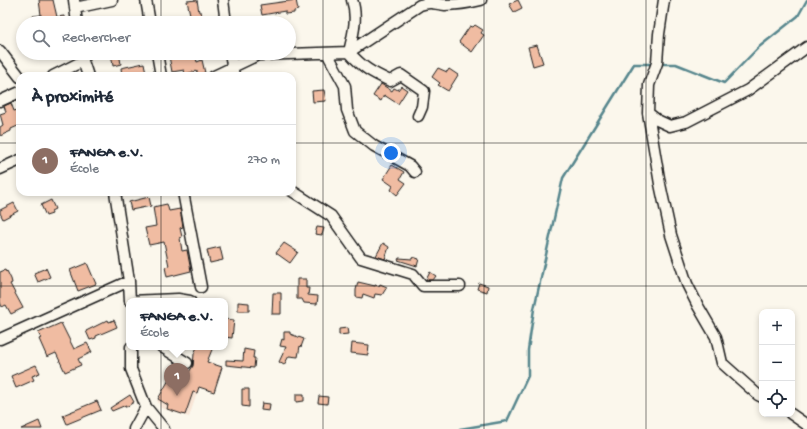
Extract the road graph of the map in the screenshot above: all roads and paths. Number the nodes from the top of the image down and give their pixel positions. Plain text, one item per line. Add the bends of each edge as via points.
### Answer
1 (112, 0) edge
2 (146, 0) edge
3 (223, 0) edge
4 (352, 0) edge
5 (481, 0) edge
6 (664, 0) edge
7 (74, 4) edge
8 (76, 16) edge
9 (149, 16) edge
10 (225, 16) edge
11 (807, 47) edge
12 (0, 51) edge
13 (349, 52) junction
14 (296, 53) edge
15 (327, 53) junction
16 (77, 60) edge
17 (83, 60) edge
18 (158, 60) edge
19 (231, 60) edge
20 (250, 60) edge
21 (16, 72) edge
22 (59, 72) edge
23 (87, 72) edge
24 (160, 72) edge
25 (233, 72) edge
26 (16, 94) edge
27 (0, 100) edge
28 (648, 113) junction
29 (418, 116) dead end
30 (16, 162) edge
31 (0, 169) edge
32 (415, 172) dead end
33 (296, 194) edge
34 (116, 196) edge
35 (184, 196) edge
36 (129, 281) junction
37 (201, 286) dead end
38 (460, 286) dead end
39 (130, 298) edge
40 (0, 339) edge
41 (131, 350) edge
42 (166, 350) edge
43 (186, 363) dead end
44 (759, 396) edge
45 (146, 407) junction
46 (795, 417) edge
47 (807, 425) edge
48 (134, 429) edge
49 (164, 429) edge

1 - 7 street
2 - 9 street
3 - 10 street
4 - 13 street via 355,24
5 - 13 street via 444,5 430,2 420,5
6 - 28 street via 657,63 649,84
7 - 8 street
11 - 28 street via 748,90 686,122 670,126
12 - 21 street
13 - 15 street
13 - 29 street via 362,66 378,75 390,81 401,75 424,91
14 - 15 street
15 - 32 street via 345,86 347,110 355,131 374,146 410,166
16 - 22 street
17 - 23 street
18 - 24 street
19 - 25 street
20 - 25 street
26 - 27 street
28 - 44 street via 669,228 687,284 716,337 722,363
30 - 31 street
33 - 38 street via 331,216 361,258 413,274 423,286
34 - 36 street
35 - 37 street
36 - 39 street
36 - 40 street
41 - 45 street via 131,369
42 - 43 street
45 - 48 street
45 - 49 street
46 - 47 street

